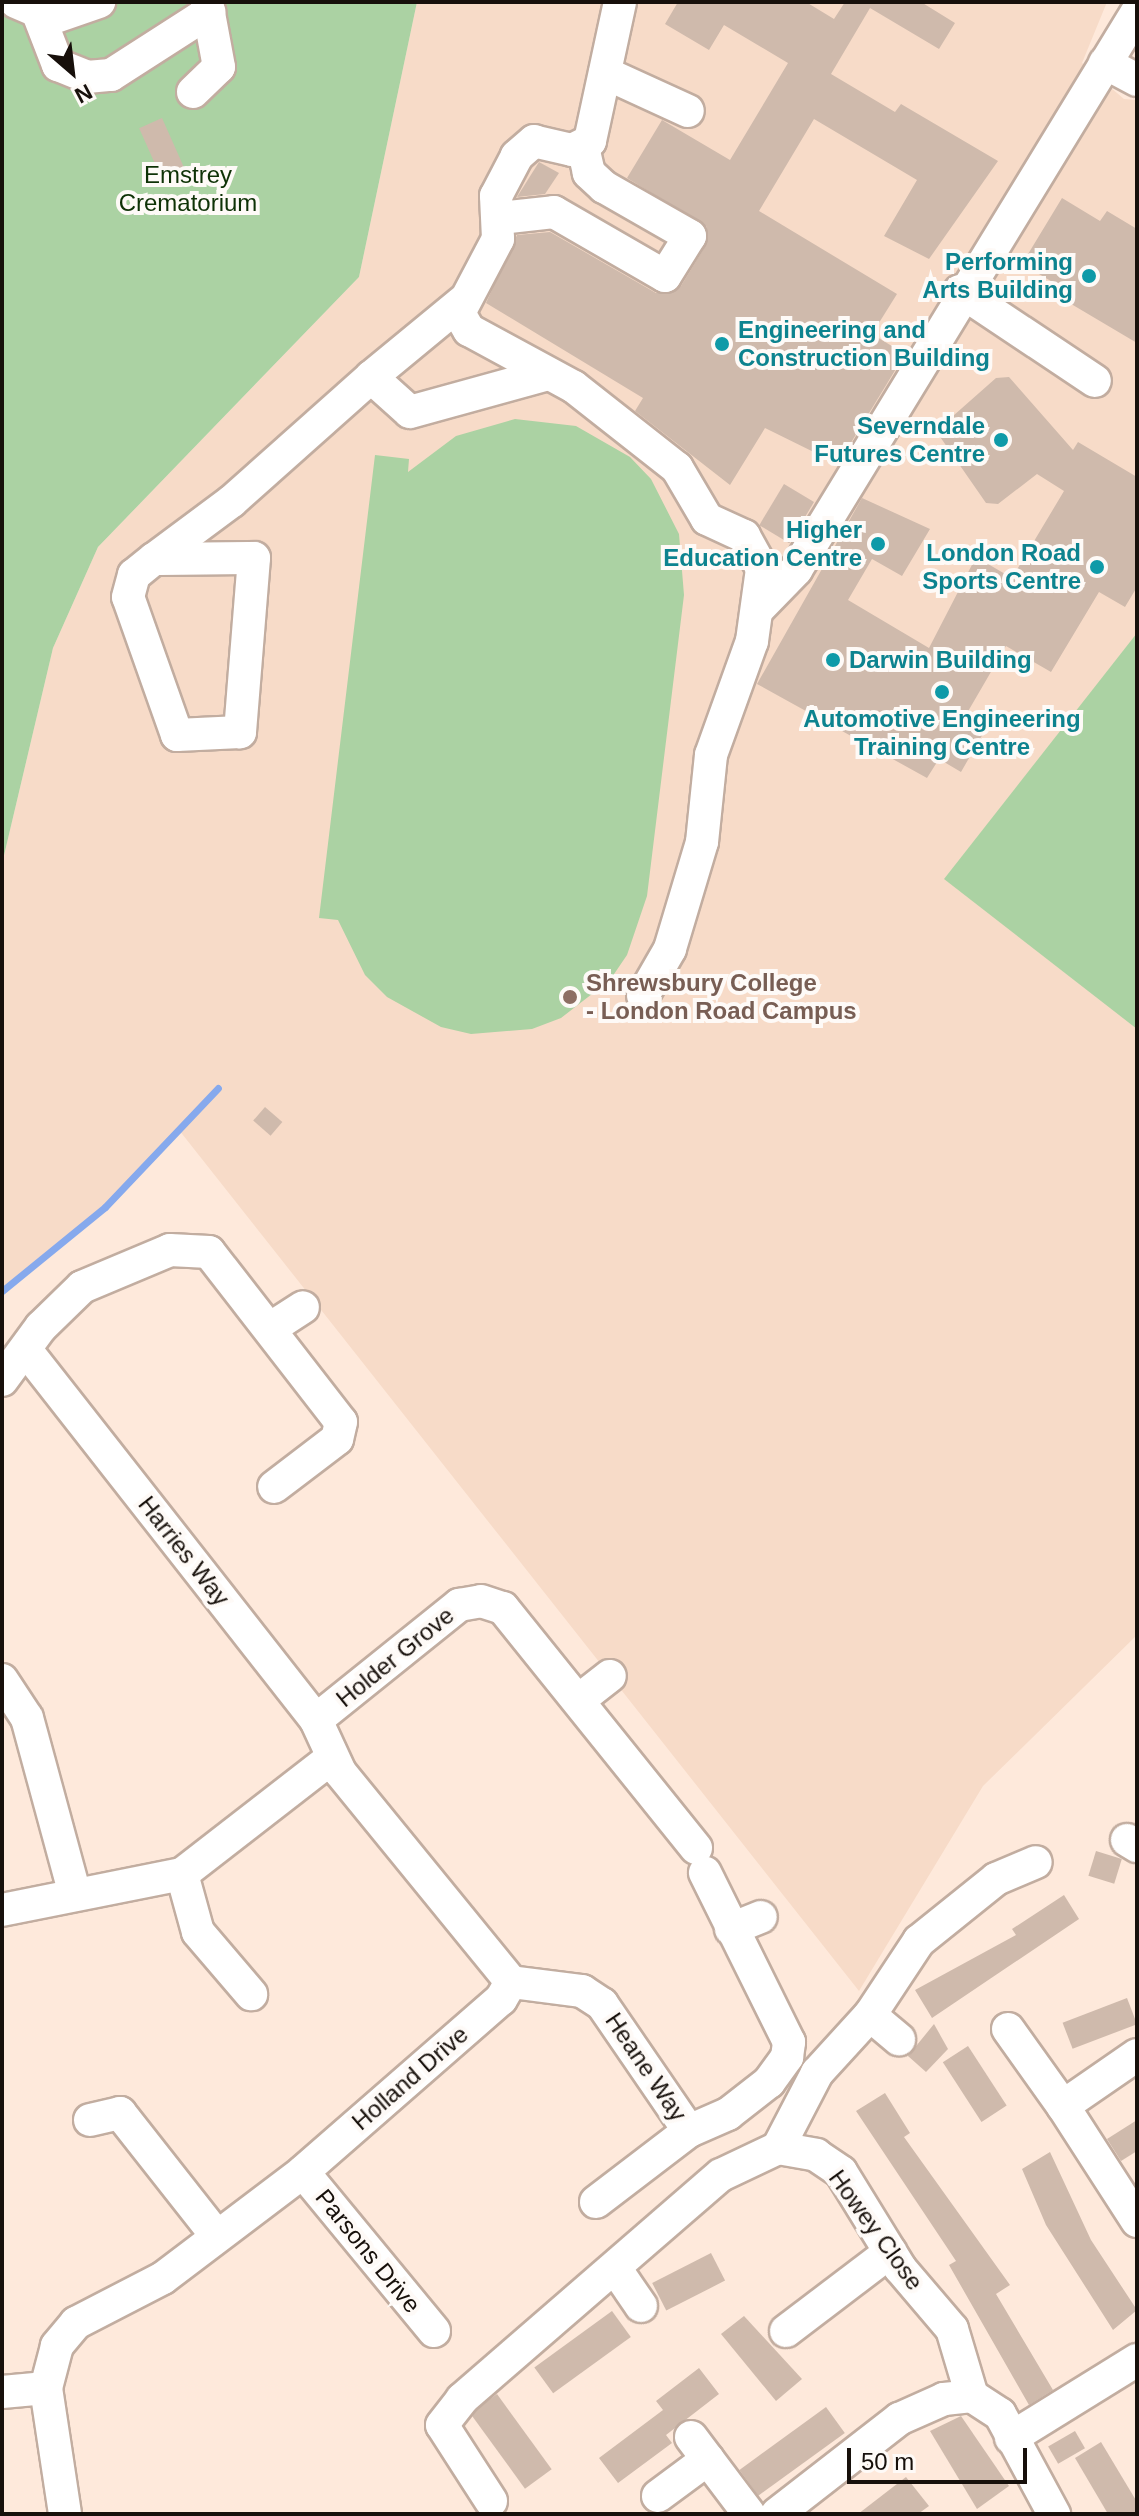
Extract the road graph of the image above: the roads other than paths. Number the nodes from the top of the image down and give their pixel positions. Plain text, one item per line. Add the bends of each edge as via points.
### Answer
1 (9, 2) edge
2 (99, 2) edge
3 (620, 2) edge
4 (208, 7) edge
5 (27, 9) edge
6 (1137, 12) edge
7 (2, 14) edge
8 (1105, 63) junction
9 (605, 73) junction
10 (1137, 80) edge
11 (193, 92) dead end
12 (688, 111) dead end
13 (583, 148) junction
14 (500, 218) junction
15 (960, 291) junction
16 (462, 302) junction
17 (548, 374) junction
18 (371, 377) junction
19 (1095, 381) dead end
20 (154, 559) junction
21 (760, 607) junction
22 (643, 996) dead end
23 (303, 1307) dead end
24 (271, 1328) junction
25 (26, 1350) junction
26 (2, 1380) edge
27 (274, 1487) dead end
28 (610, 1676) dead end
29 (2, 1680) edge
30 (579, 1700) junction
31 (316, 1720) junction
32 (330, 1759) junction
33 (1036, 1862) dead end
34 (182, 1874) junction
35 (75, 1895) junction
36 (2, 1910) edge
37 (761, 1917) dead end
38 (731, 1929) junction
39 (511, 1982) junction
40 (251, 1994) dead end
41 (870, 2015) junction
42 (1008, 2029) dead end
43 (899, 2039) dead end
44 (1137, 2055) edge
45 (1063, 2106) junction
46 (90, 2120) dead end
47 (699, 2126) junction
48 (778, 2148) junction
49 (303, 2172) junction
50 (596, 2202) dead end
51 (1137, 2221) edge
52 (216, 2235) junction
53 (890, 2252) junction
54 (615, 2268) junction
55 (641, 2306) dead end
56 (434, 2331) dead end
57 (786, 2331) dead end
58 (1137, 2360) edge
59 (46, 2388) junction
60 (2, 2392) edge
61 (972, 2396) junction
62 (1011, 2438) junction
63 (658, 2496) dead end
64 (491, 2501) dead end
65 (65, 2514) edge
66 (749, 2514) edge
67 (777, 2514) edge
68 (1054, 2514) edge

1 - 7 street
2 - 5 street
3 - 9 street
4 - 5 street via 111,75 87,77 58,65
4 - 11 street via 219,67
6 - 8 street
8 - 10 street
8 - 15 street
9 - 12 street
9 - 13 street
13 - 14 street via 540,141 525,146 498,186
13 - 14 street via 589,173 604,187 690,236 665,276 554,212
14 - 16 street via 498,239
15 - 19 street
15 - 21 street via 796,570
16 - 17 street via 460,322 469,330
16 - 18 street
17 - 18 street via 410,412
17 - 21 street via 677,468 707,519 744,536 762,569
18 - 20 street via 232,501
20 - 20 street via 134,575 128,597 177,735 240,732 254,558
21 - 22 street via 718,727 702,842 672,942
23 - 24 street
24 - 25 street via 209,1252 170,1250 82,1287
24 - 27 street via 341,1422 337,1439
25 - 26 street
25 - 31 street, Harries Way
28 - 30 street
29 - 35 street via 27,1718
30 - 31 street, Holder Grove via 503,1608 481,1601 459,1605
30 - 38 street, Holder Grove via 700,1860
31 - 32 street, Harries Way
32 - 34 street
32 - 39 street
33 - 41 street via 996,1879 919,1941
34 - 35 street
34 - 40 street via 198,1932
35 - 36 street
37 - 38 street
38 - 47 street, Holder Grove via 789,2042 787,2057 769,2082
39 - 47 street, Heane Way via 582,1991 602,2004
39 - 49 street, Holland Drive via 501,1999
41 - 43 street
41 - 48 street via 817,2073
42 - 45 street
44 - 45 street
45 - 51 street
46 - 52 street via 120,2113
47 - 50 street
48 - 53 street, Howey Close via 816,2155 841,2172
48 - 54 street via 721,2175
49 - 52 street, Holland Drive
49 - 56 street, Parsons Drive
52 - 59 street, Holland Drive via 163,2278 76,2323 57,2346
53 - 57 street
53 - 61 street, Howey Close via 952,2329
54 - 55 street
54 - 64 street via 462,2399 442,2425
58 - 62 street
59 - 60 street
59 - 65 street, Holland Drive
61 - 62 street via 1000,2414
61 - 67 street via 944,2399 899,2419
62 - 68 street
63 - 66 street via 700,2448

